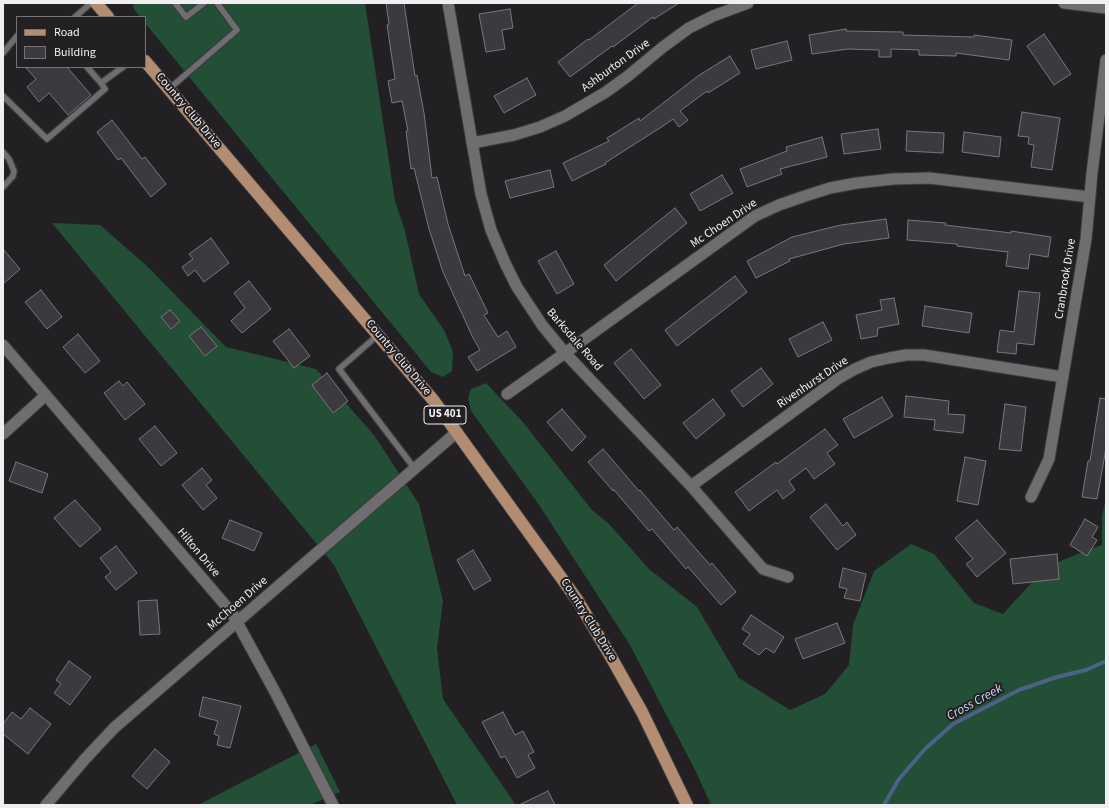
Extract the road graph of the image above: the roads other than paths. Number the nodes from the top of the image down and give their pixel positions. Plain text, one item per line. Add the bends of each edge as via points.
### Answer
1 (91, 3) edge
2 (96, 3) edge
3 (175, 3) edge
4 (204, 3) edge
5 (217, 3) edge
6 (448, 3) edge
7 (748, 3) edge
8 (1064, 3) edge
9 (1106, 8) edge
10 (76, 16) edge
11 (107, 16) edge
12 (16, 37) edge
13 (3, 53) edge
14 (1106, 60) edge
15 (146, 62) edge
16 (88, 68) edge
17 (122, 68) edge
18 (101, 84) junction
19 (169, 89) junction
20 (3, 96) edge
21 (472, 143) junction
22 (3, 152) edge
23 (3, 187) edge
24 (1090, 197) junction
25 (378, 335) junction
26 (3, 345) edge
27 (565, 353) junction
28 (1063, 377) junction
29 (507, 394) dead end
30 (46, 395) junction
31 (457, 432) junction
32 (3, 434) edge
33 (415, 469) junction
34 (691, 486) junction
35 (1031, 497) dead end
36 (788, 577) dead end
37 (237, 622) junction
38 (46, 805) edge
39 (333, 805) edge
40 (687, 805) edge

1 - 10 lane
2 - 11 main road
3 - 4 lane via 186,17
5 - 19 lane via 237,30
6 - 21 street, Barksdale Road
7 - 21 street, Ashburton Drive via 689,28 606,92 565,116 514,135
8 - 9 street
12 - 13 lane
14 - 24 street, Cranbrook Drive
15 - 19 main road, Country Club Drive / US 401
16 - 18 lane
17 - 18 lane
18 - 20 lane via 105,89 47,139
19 - 25 main road, Country Club Drive / US 401
21 - 27 street, Barksdale Road via 481,194 491,230 505,263 542,325
22 - 23 lane via 14,171 13,176
24 - 27 street, Mc Choen Drive via 929,178 893,179 830,188 754,216
24 - 28 street, Cranbrook Drive via 1086,239
25 - 31 main road, Country Club Drive / US 401 via 434,400
25 - 33 lane via 339,369
26 - 30 street, Hilton Drive
27 - 29 street, Mc Choen Drive
27 - 34 street, Barksdale Road
28 - 34 street, Rivenhurst Drive via 924,355 906,355 871,362 839,378
28 - 35 street, Cranbrook Drive via 1050,459
30 - 32 street
30 - 37 street, Hilton Drive
31 - 33 street, McChoen Drive
31 - 40 main road, Country Club Drive / US 401 via 578,601 642,712
33 - 37 street, McChoen Drive
34 - 36 street, Barksdale Road via 764,569
37 - 38 street, McChoen Drive via 114,728
37 - 39 street, Hilton Drive

